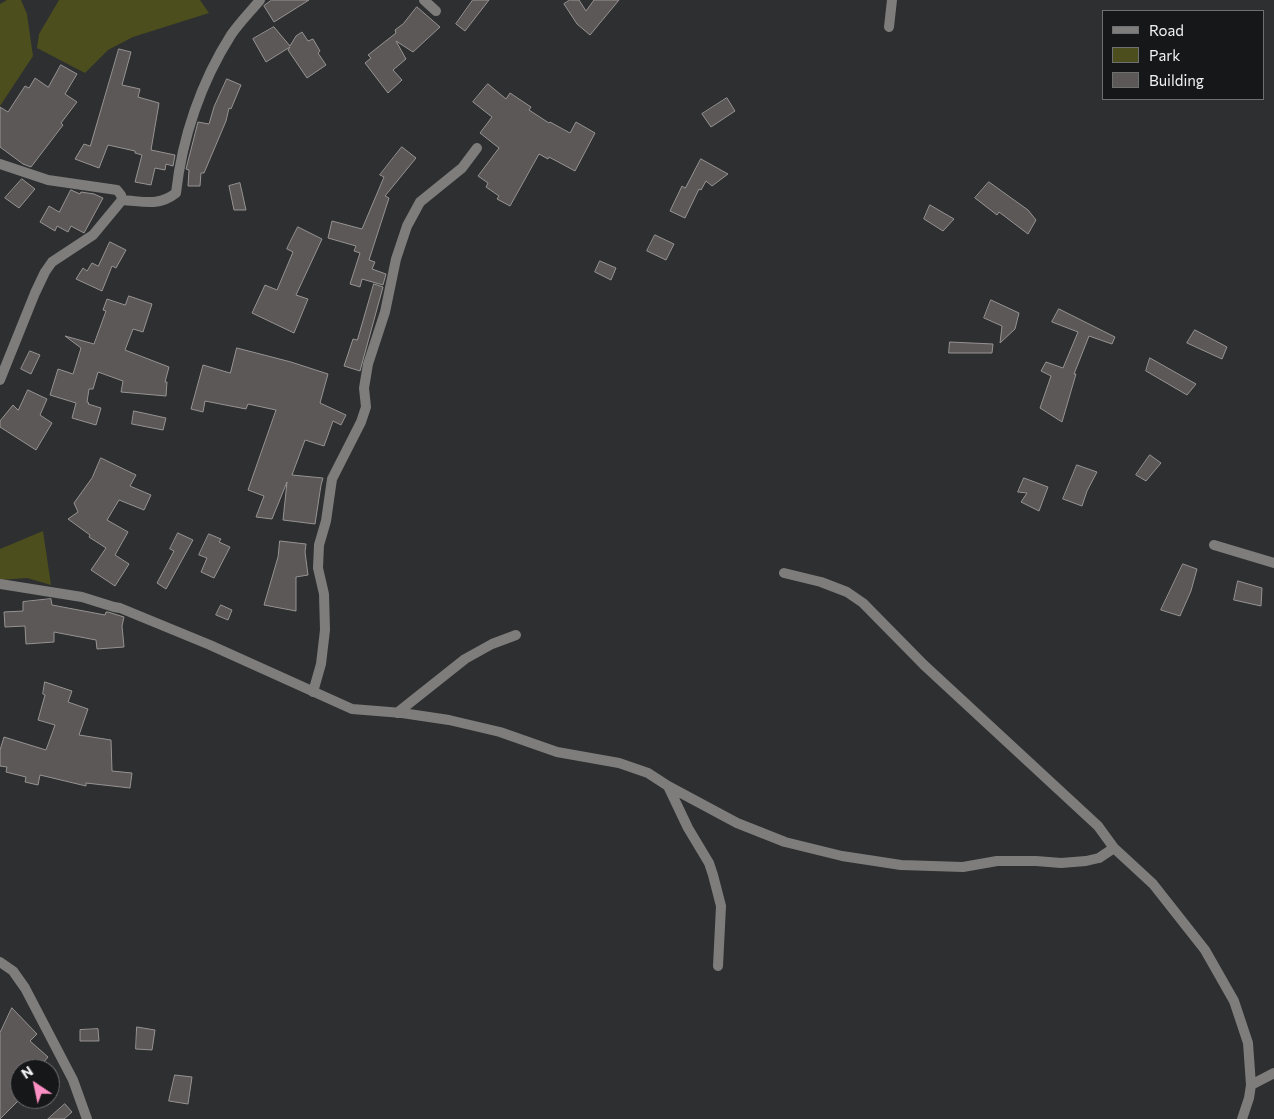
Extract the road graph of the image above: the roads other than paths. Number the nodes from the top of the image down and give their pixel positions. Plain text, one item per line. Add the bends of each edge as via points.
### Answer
1 (260, 0) edge
2 (424, 0) edge
3 (892, 0) edge
4 (436, 11) dead end
5 (889, 27) dead end
6 (477, 148) dead end
7 (0, 164) edge
8 (122, 200) junction
9 (0, 380) edge
10 (1214, 544) dead end
11 (1274, 563) edge
12 (784, 573) dead end
13 (0, 584) edge
14 (516, 635) dead end
15 (313, 692) junction
16 (396, 712) junction
17 (668, 786) junction
18 (1114, 848) junction
19 (0, 962) edge
20 (718, 966) dead end
21 (1274, 1072) edge
22 (1250, 1085) junction
23 (87, 1119) edge
24 (1242, 1119) edge

1 - 8 street via 231,35 208,78 192,116 176,193 158,203
2 - 4 street
3 - 5 street
6 - 15 street via 462,168 420,202 407,226 396,259 385,312 368,364 364,388 366,407 332,479 319,545 318,568 324,594 325,630 321,664
7 - 8 street via 48,180 117,190
8 - 9 street via 93,235 52,262 45,272
10 - 11 street
12 - 18 street via 821,582 847,592 863,603 924,665 1098,826
13 - 15 street via 82,597 120,608
14 - 16 street via 465,659
15 - 16 street via 352,709
16 - 17 street via 449,720 500,732 557,752 619,763 648,773
17 - 18 street via 737,823 786,842 842,856 901,865 963,867 997,861 1061,863 1099,858
17 - 20 street via 709,864 716,885 721,906
18 - 22 street via 1153,884 1210,958 1234,1001 1248,1043
19 - 23 street via 13,971 25,988 73,1080
21 - 22 street
22 - 24 street

